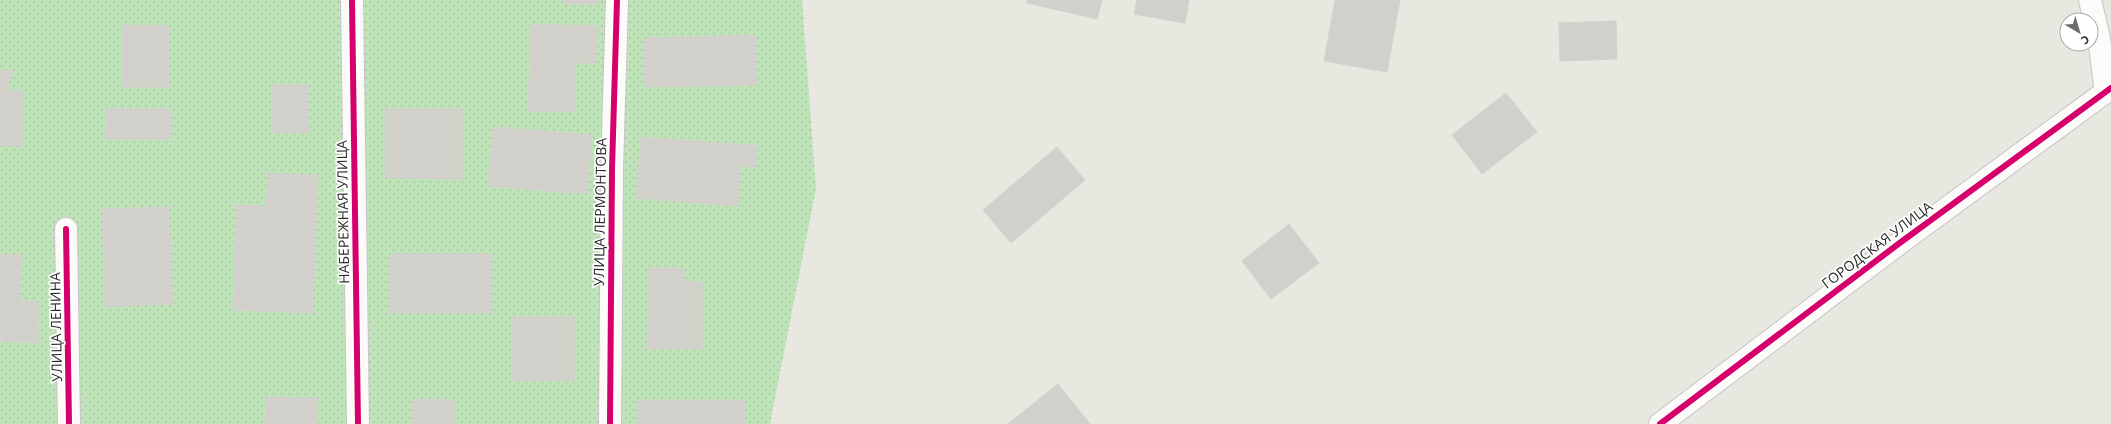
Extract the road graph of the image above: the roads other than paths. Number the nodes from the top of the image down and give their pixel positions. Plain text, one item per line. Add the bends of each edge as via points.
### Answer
1 (352, 0) edge
2 (617, 0) edge
3 (2090, 0) edge
4 (2109, 90) edge
5 (66, 229) dead end
6 (69, 424) edge
7 (358, 424) edge
8 (610, 424) edge
9 (1660, 424) edge

1 - 7 street, НАБЕРЕЖНАЯ УЛИЦА
2 - 8 street, УЛИЦА ЛЕРМОНТОВА via 612,168
3 - 4 street
4 - 9 street, ГОРОДСКАЯ УЛИЦА via 1901,242
5 - 6 street, УЛИЦА ЛЕНИНА

